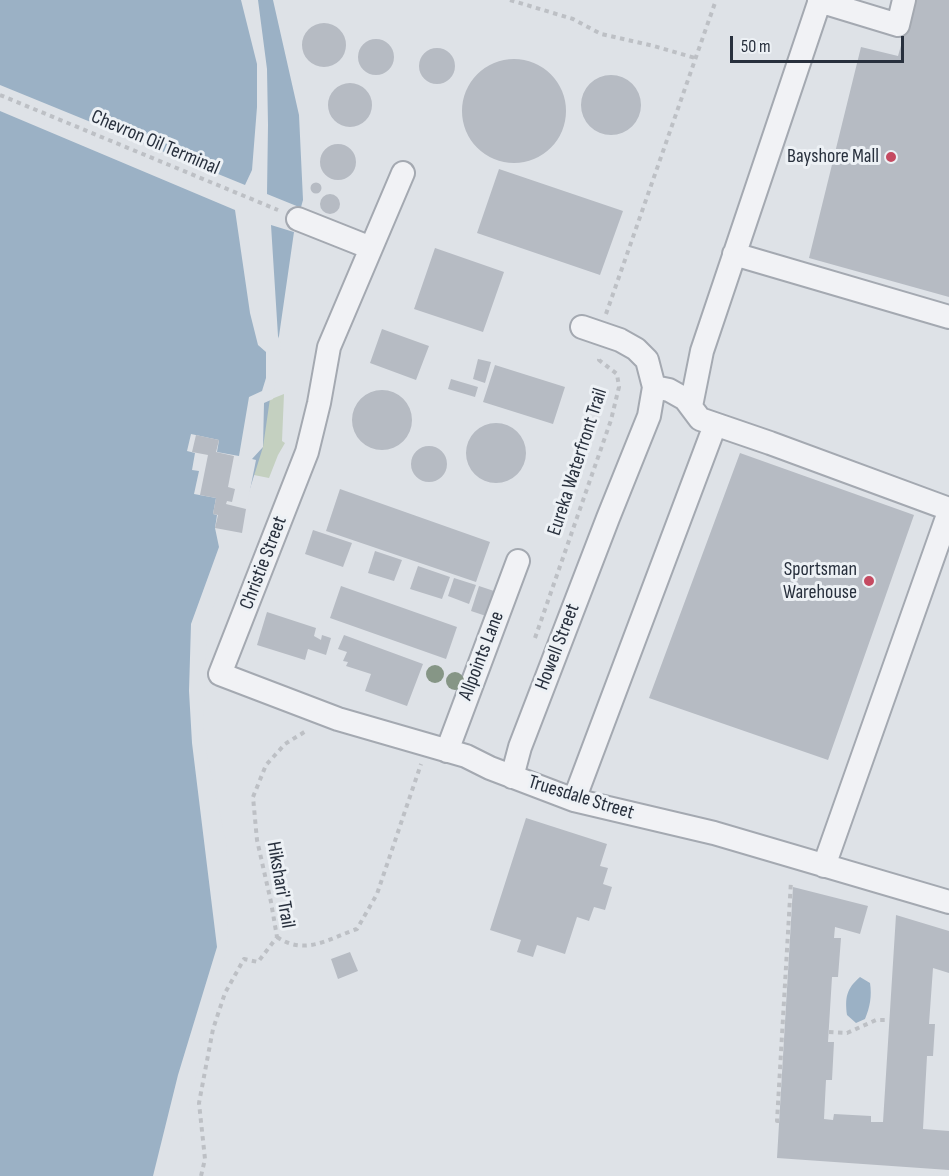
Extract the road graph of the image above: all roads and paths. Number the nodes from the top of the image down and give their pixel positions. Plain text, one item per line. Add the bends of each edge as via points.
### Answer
1 (510, 0) edge
2 (716, 0) edge
3 (904, 0) edge
4 (820, 1) edge
5 (696, 58) junction
6 (0, 95) edge
7 (403, 173) dead end
8 (298, 219) joint
9 (371, 248) junction
10 (734, 254) junction
11 (949, 317) edge
12 (591, 330) junction
13 (654, 387) junction
14 (691, 406) junction
15 (715, 424) junction
16 (949, 510) edge
17 (518, 561) dead end
18 (533, 644) dead end
19 (220, 674) joint
20 (338, 719) junction
21 (437, 748) junction
22 (512, 777) junction
23 (574, 800) junction
24 (824, 866) junction
25 (791, 881) dead end
26 (949, 902) edge
27 (276, 937) junction
28 (890, 1020) dead end
29 (829, 1032) dead end
30 (779, 1121) dead end
31 (201, 1176) edge

1 - 5 path via 573,19 601,34
2 - 5 path, Eureka Waterfront Trail
3 - 4 street via 898,25
4 - 10 street
5 - 12 path, Eureka Waterfront Trail
6 - 8 path, Chevron Oil Terminal
7 - 9 street, Christie Street
8 - 9 street
9 - 19 street, Christie Street via 329,346 307,452
10 - 11 street
10 - 14 street via 702,351
12 - 13 street via 636,349 647,360
12 - 18 path, Eureka Waterfront Trail via 599,360 617,374 619,387
13 - 14 street via 669,390
13 - 22 street, Howell Street via 649,416 520,747
14 - 15 street via 700,420
15 - 16 street
15 - 23 street
16 - 24 street
17 - 21 street, Allpoints Lane
19 - 20 street, Truesdale Street
20 - 21 street, Truesdale Street
20 - 27 path, Hikshari' Trail via 285,744 266,765 254,797 256,840
21 - 22 street, Truesdale Street
21 - 27 path via 377,894 357,929 307,947 287,944
22 - 23 street, Truesdale Street
23 - 24 street, Truesdale Street via 714,833
24 - 26 street, Truesdale Street
25 - 30 path
27 - 31 path, Hikshari' Trail via 258,962 244,959 225,993 213,1029 199,1102 205,1159
28 - 29 path via 876,1020 847,1033

